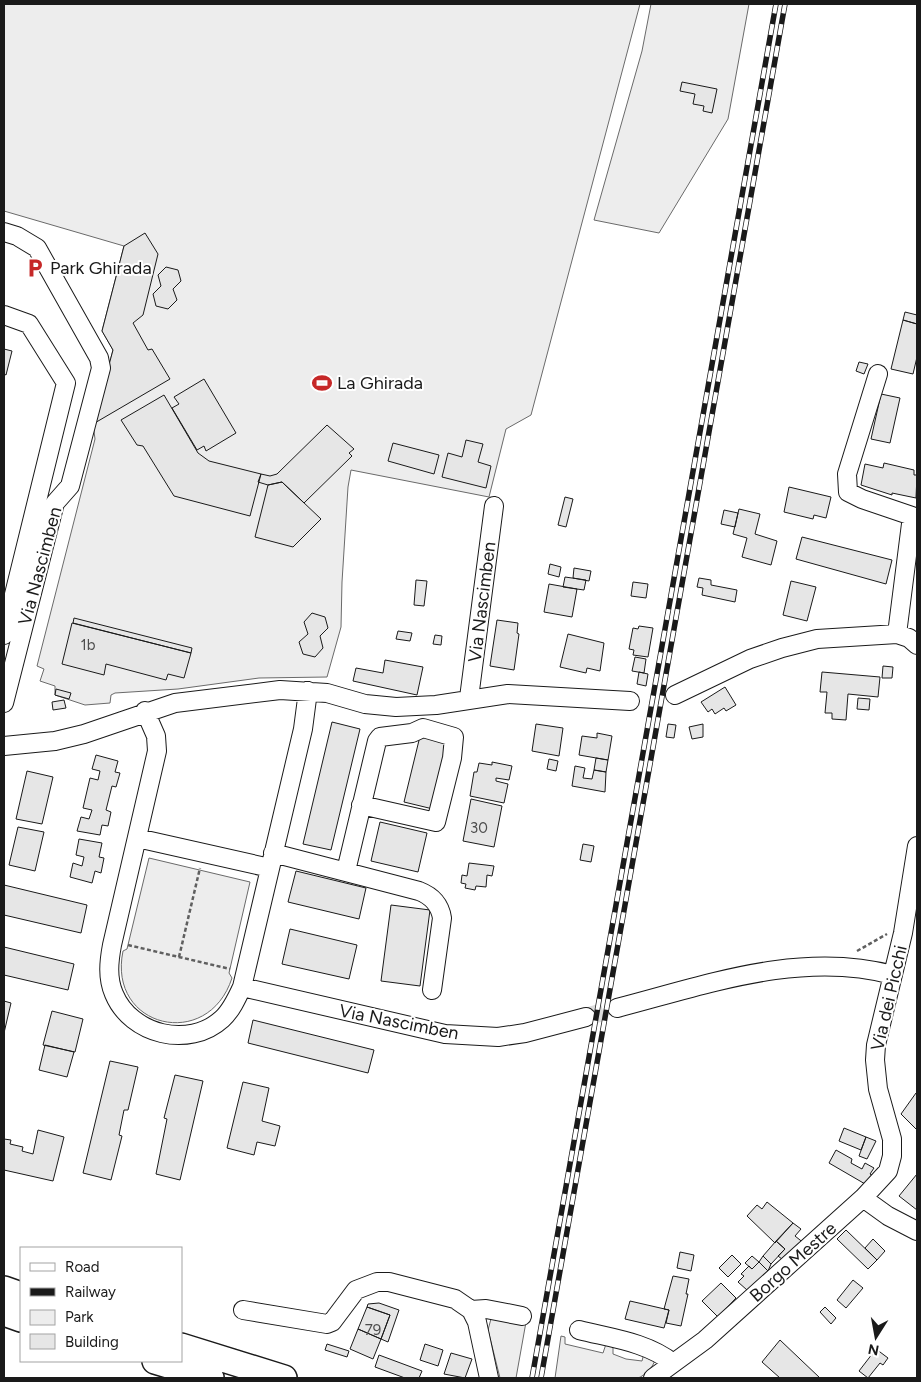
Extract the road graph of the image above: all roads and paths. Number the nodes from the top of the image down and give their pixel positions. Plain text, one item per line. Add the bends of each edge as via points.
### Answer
1 (4, 232) edge
2 (4, 315) edge
3 (878, 374) dead end
4 (494, 506) dead end
5 (897, 634) junction
6 (4, 635) edge
7 (917, 646) edge
8 (308, 691) junction
9 (676, 695) dead end
10 (469, 698) junction
11 (630, 701) dead end
12 (4, 702) edge
13 (145, 711) junction
14 (4, 746) edge
15 (361, 804) junction
16 (137, 838) junction
17 (917, 846) edge
18 (272, 861) junction
19 (200, 866) dead end
20 (346, 871) junction
21 (127, 945) dead end
22 (179, 957) junction
23 (232, 969) dead end
24 (893, 975) junction
25 (242, 987) junction
26 (432, 990) dead end
27 (617, 1008) tunnel mouth
28 (586, 1017) tunnel mouth
29 (863, 1198) junction
30 (917, 1231) edge
31 (4, 1290) edge
32 (20, 1295) edge
33 (243, 1310) dead end
34 (471, 1310) junction
35 (4, 1314) edge
36 (522, 1316) dead end
37 (20, 1319) edge
38 (579, 1330) dead end
39 (182, 1346) edge
40 (158, 1362) edge
41 (673, 1363) junction
42 (212, 1378) edge
43 (284, 1378) edge
44 (489, 1378) edge
45 (653, 1378) edge

1 - 12 street, Via Nascimben via 37,248 99,358 101,368 70,486 55,503
2 - 6 street, Via Nascimben via 28,324 66,383
3 - 5 street via 847,474 848,492 912,516
4 - 10 street, Via Nascimben
5 - 7 street via 909,638
5 - 9 street via 817,639 782,648 750,659
8 - 10 street via 396,708
8 - 13 street via 244,692
8 - 18 street via 305,721
10 - 11 street via 529,694
13 - 14 street via 56,741
13 - 16 street via 156,736 157,751
15 - 15 street via 436,822 454,737 423,728 412,733 380,737
15 - 20 street
16 - 18 street
16 - 25 street via 109,961 110,980 122,1009 147,1029 173,1035 199,1032 222,1019
17 - 24 street, Via dei Picchi
18 - 20 street
18 - 25 street
19 - 22 path
20 - 26 street via 419,891 437,903 441,909 442,927
21 - 22 path
22 - 23 path
24 - 27 street via 843,966 779,970 703,985
24 - 29 street, Via dei Picchi via 878,1031 875,1060 878,1089 892,1139 892,1156 888,1171
25 - 28 street, Via Nascimben via 445,1034 490,1037 525,1033
29 - 30 street
29 - 41 street, Borgo Mestre via 705,1340
31 - 32 highway
33 - 34 street via 328,1324 356,1290 377,1282 389,1282 455,1299
34 - 36 street via 486,1309
34 - 44 street via 477,1322
35 - 37 highway
38 - 41 street via 649,1348
39 - 43 highway
40 - 42 highway
41 - 45 street, Borgo Mestre

